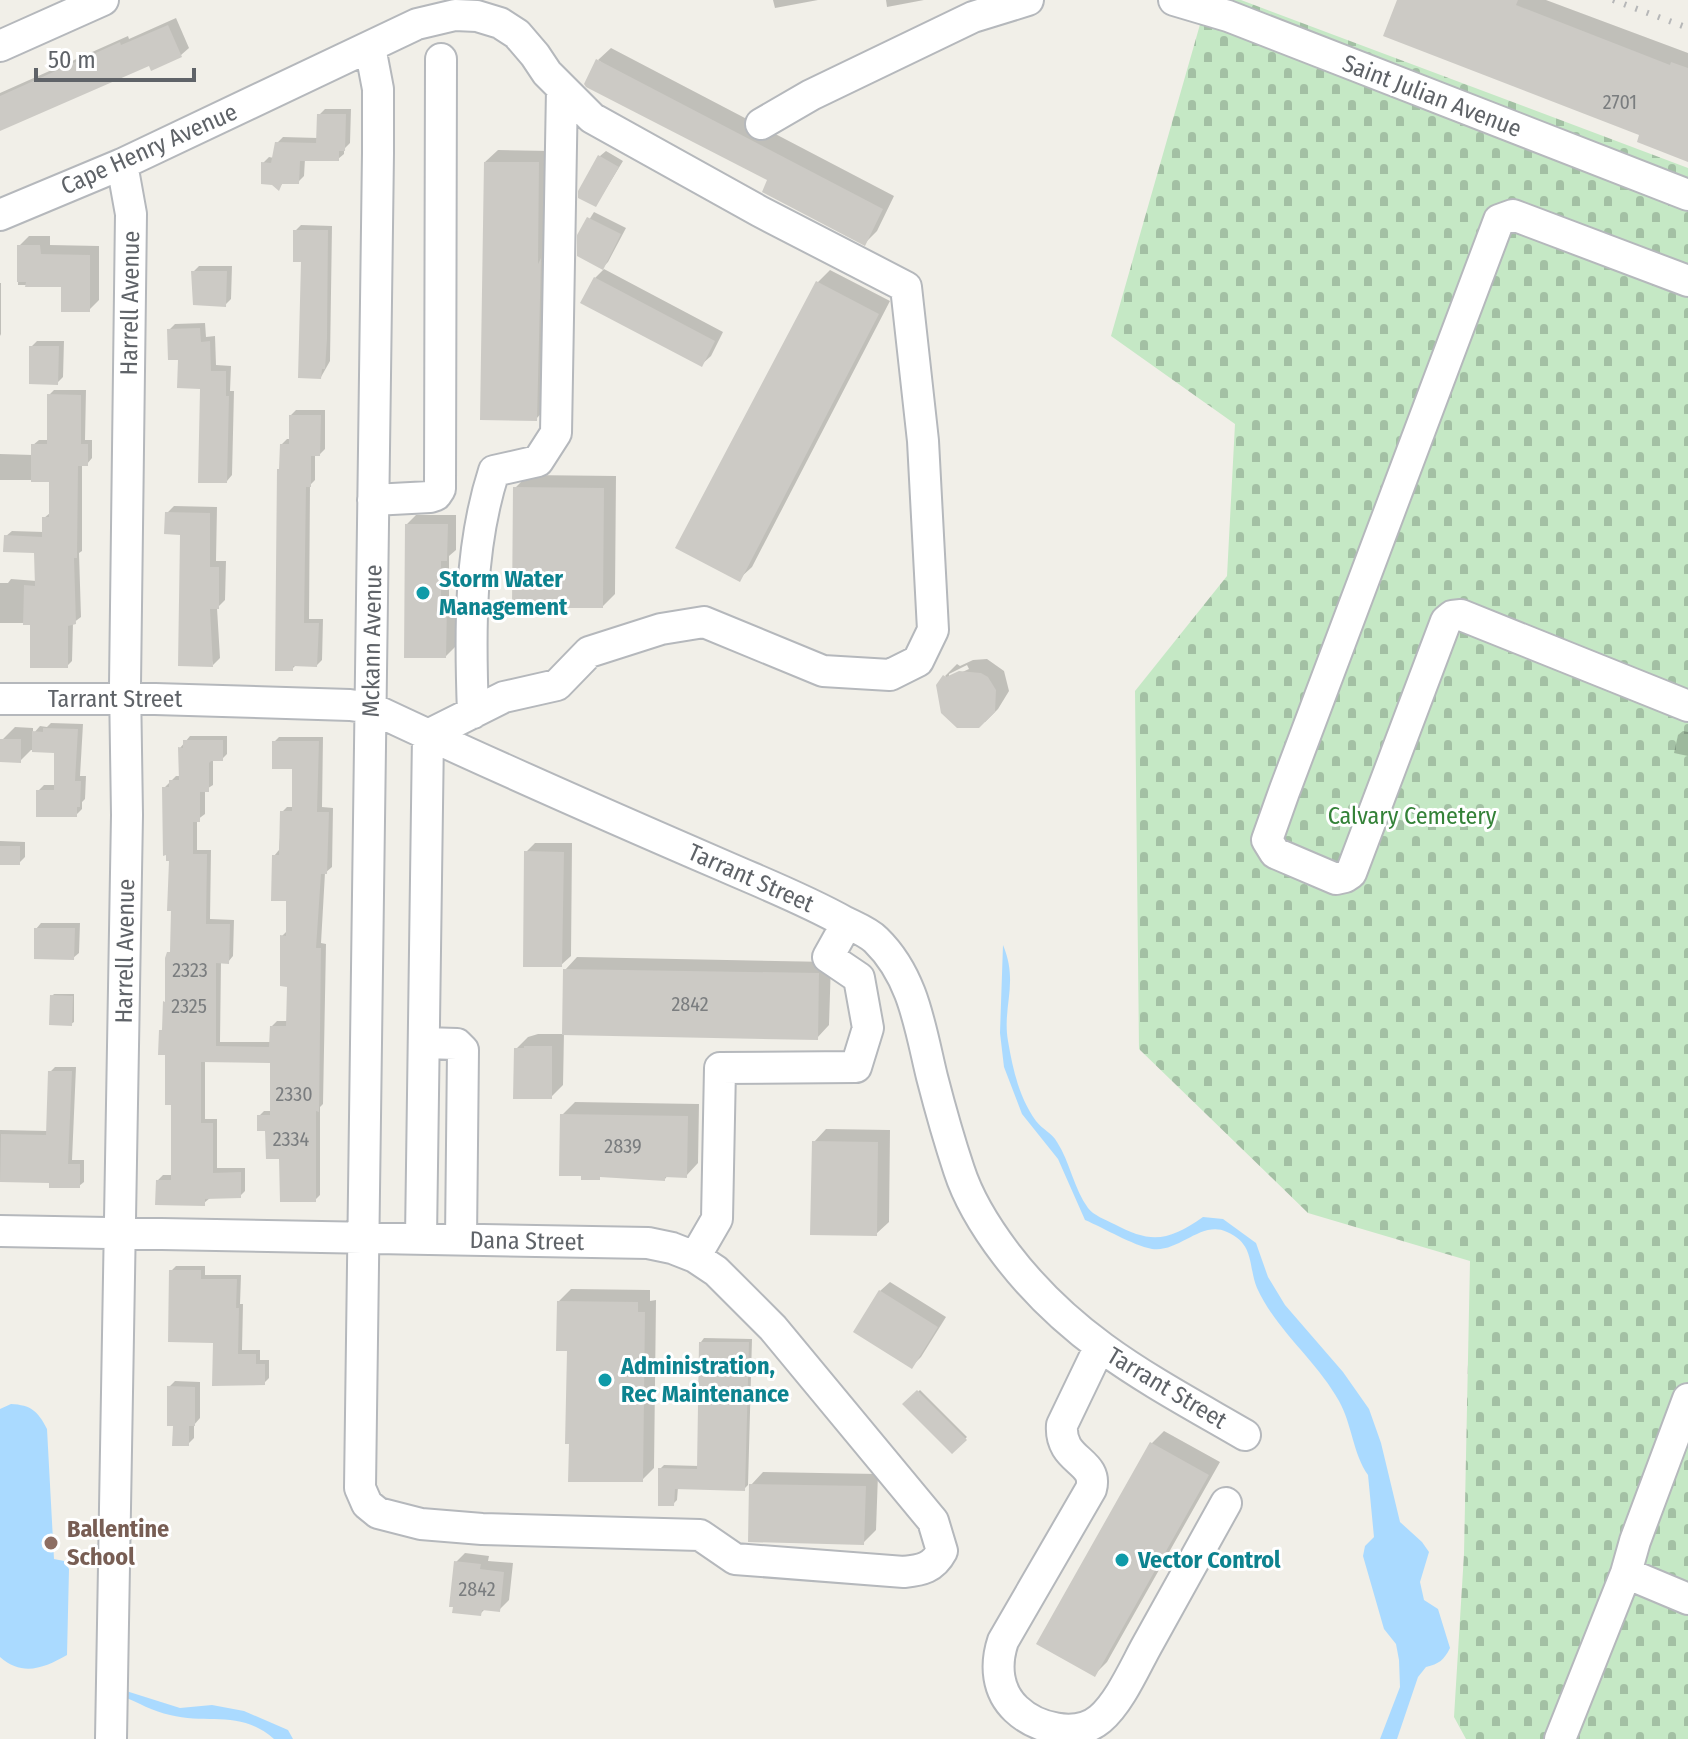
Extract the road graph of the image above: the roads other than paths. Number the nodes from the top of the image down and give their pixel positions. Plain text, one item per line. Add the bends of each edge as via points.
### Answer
1 (103, 0) edge
2 (1028, 0) edge
3 (1174, 0) edge
4 (0, 46) edge
5 (370, 47) junction
6 (441, 59) dead end
7 (554, 81) junction
8 (761, 124) dead end
9 (122, 164) junction
10 (1688, 195) edge
11 (0, 215) edge
12 (1688, 281) edge
13 (373, 500) junction
14 (0, 699) edge
15 (126, 699) junction
16 (1688, 706) edge
17 (371, 708) junction
18 (473, 713) junction
19 (428, 735) junction
20 (847, 923) junction
21 (424, 1043) junction
22 (0, 1231) edge
23 (120, 1232) junction
24 (362, 1236) junction
25 (421, 1238) junction
26 (461, 1239) junction
27 (695, 1257) junction
28 (1099, 1348) junction
29 (1688, 1399) edge
30 (1245, 1435) dead end
31 (1226, 1503) dead end
32 (933, 1521) joint
33 (1626, 1573) junction
34 (1688, 1599) edge
35 (111, 1739) edge
36 (1560, 1739) edge

1 - 4 street
2 - 8 street via 973,17
3 - 10 street, Saint Julian Avenue via 1228,16
5 - 7 street, Cape Henry Avenue via 431,19 477,16 517,34
5 - 9 street, Cape Henry Avenue
5 - 13 street, Mckann Avenue via 378,89
6 - 13 street via 440,489 430,497
7 - 18 street via 556,433 538,461 494,471 482,508 475,570
7 - 18 street, Cape Henry Avenue via 592,118 906,287 923,441 933,630 918,661 890,675 823,671 704,622 661,629 589,652 557,685 504,697
9 - 11 street, Cape Henry Avenue
9 - 15 street, Harrell Avenue via 131,214
12 - 16 street via 1513,215 1499,220 1267,840 1275,853 1336,879 1351,873 1430,661 1452,616 1461,615
13 - 17 street, Mckann Avenue
14 - 15 street, Tarrant Street
15 - 17 street, Tarrant Street
15 - 23 street, Harrell Avenue
17 - 19 street, Tarrant Street
17 - 24 street, Mckann Avenue
18 - 19 street
19 - 20 street, Tarrant Street
19 - 21 street
20 - 27 street via 828,957 859,978 868,1028 856,1067 720,1068 717,1219
20 - 28 street, Tarrant Street via 874,937 906,981 960,1173 977,1210 1026,1280
21 - 25 street
21 - 26 street via 457,1044 463,1050
22 - 23 street, Dana Street
23 - 24 street, Dana Street
23 - 35 street, Harrell Avenue
24 - 25 street, Dana Street
24 - 32 street, Mckann Avenue via 360,1488 378,1513 421,1524 482,1529 700,1535 735,1559 904,1572 923,1570 942,1551
25 - 26 street, Dana Street
26 - 27 street, Dana Street via 648,1243
27 - 32 street, Dana Street via 773,1328
28 - 30 street, Tarrant Street
28 - 31 street via 1061,1436 1071,1454 1091,1471 1093,1481 1003,1641 998,1674 1012,1705 1024,1717 1058,1729 1101,1719
29 - 33 street
33 - 34 street
33 - 36 street

